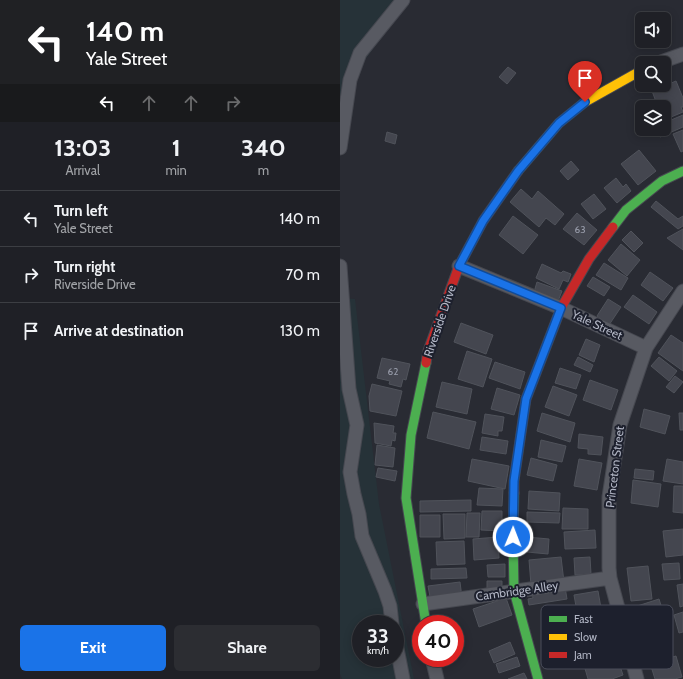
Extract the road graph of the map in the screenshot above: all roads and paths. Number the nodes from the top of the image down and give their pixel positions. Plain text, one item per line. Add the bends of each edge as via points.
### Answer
1 (403, 0) edge
2 (683, 54) edge
3 (671, 58) edge
4 (635, 74) edge
5 (340, 148) edge
6 (683, 171) edge
7 (340, 266) edge
8 (459, 266) junction
9 (683, 291) edge
10 (561, 308) junction
11 (646, 348) junction
12 (610, 578) junction
13 (514, 591) junction
14 (423, 604) junction
15 (617, 605) edge
16 (391, 615) edge
17 (425, 615) edge
18 (401, 667) edge
19 (434, 667) edge
20 (634, 669) edge
21 (403, 679) edge
22 (437, 679) edge
23 (538, 679) edge
24 (637, 679) edge

1 - 5 street via 360,53 350,80
2 - 3 street
4 - 8 street, Riverside Drive via 585,102 559,123 518,171 483,221
6 - 10 street via 662,181 626,210 589,258
7 - 16 street via 349,389 357,425 350,472 362,536 385,591
8 - 10 street, Yale Street
8 - 14 street, Riverside Drive via 428,351 411,435 406,498
9 - 11 street, Princeton Street
10 - 11 street, Yale Street
10 - 13 street via 526,399 514,481
11 - 12 street, Princeton Street via 620,425 610,497
12 - 13 street, Cambridge Alley
12 - 15 street, Princeton Street
13 - 14 street, Cambridge Alley
13 - 23 street
14 - 17 street, Riverside Drive
18 - 21 street
19 - 22 street
20 - 24 street, Princeton Street

